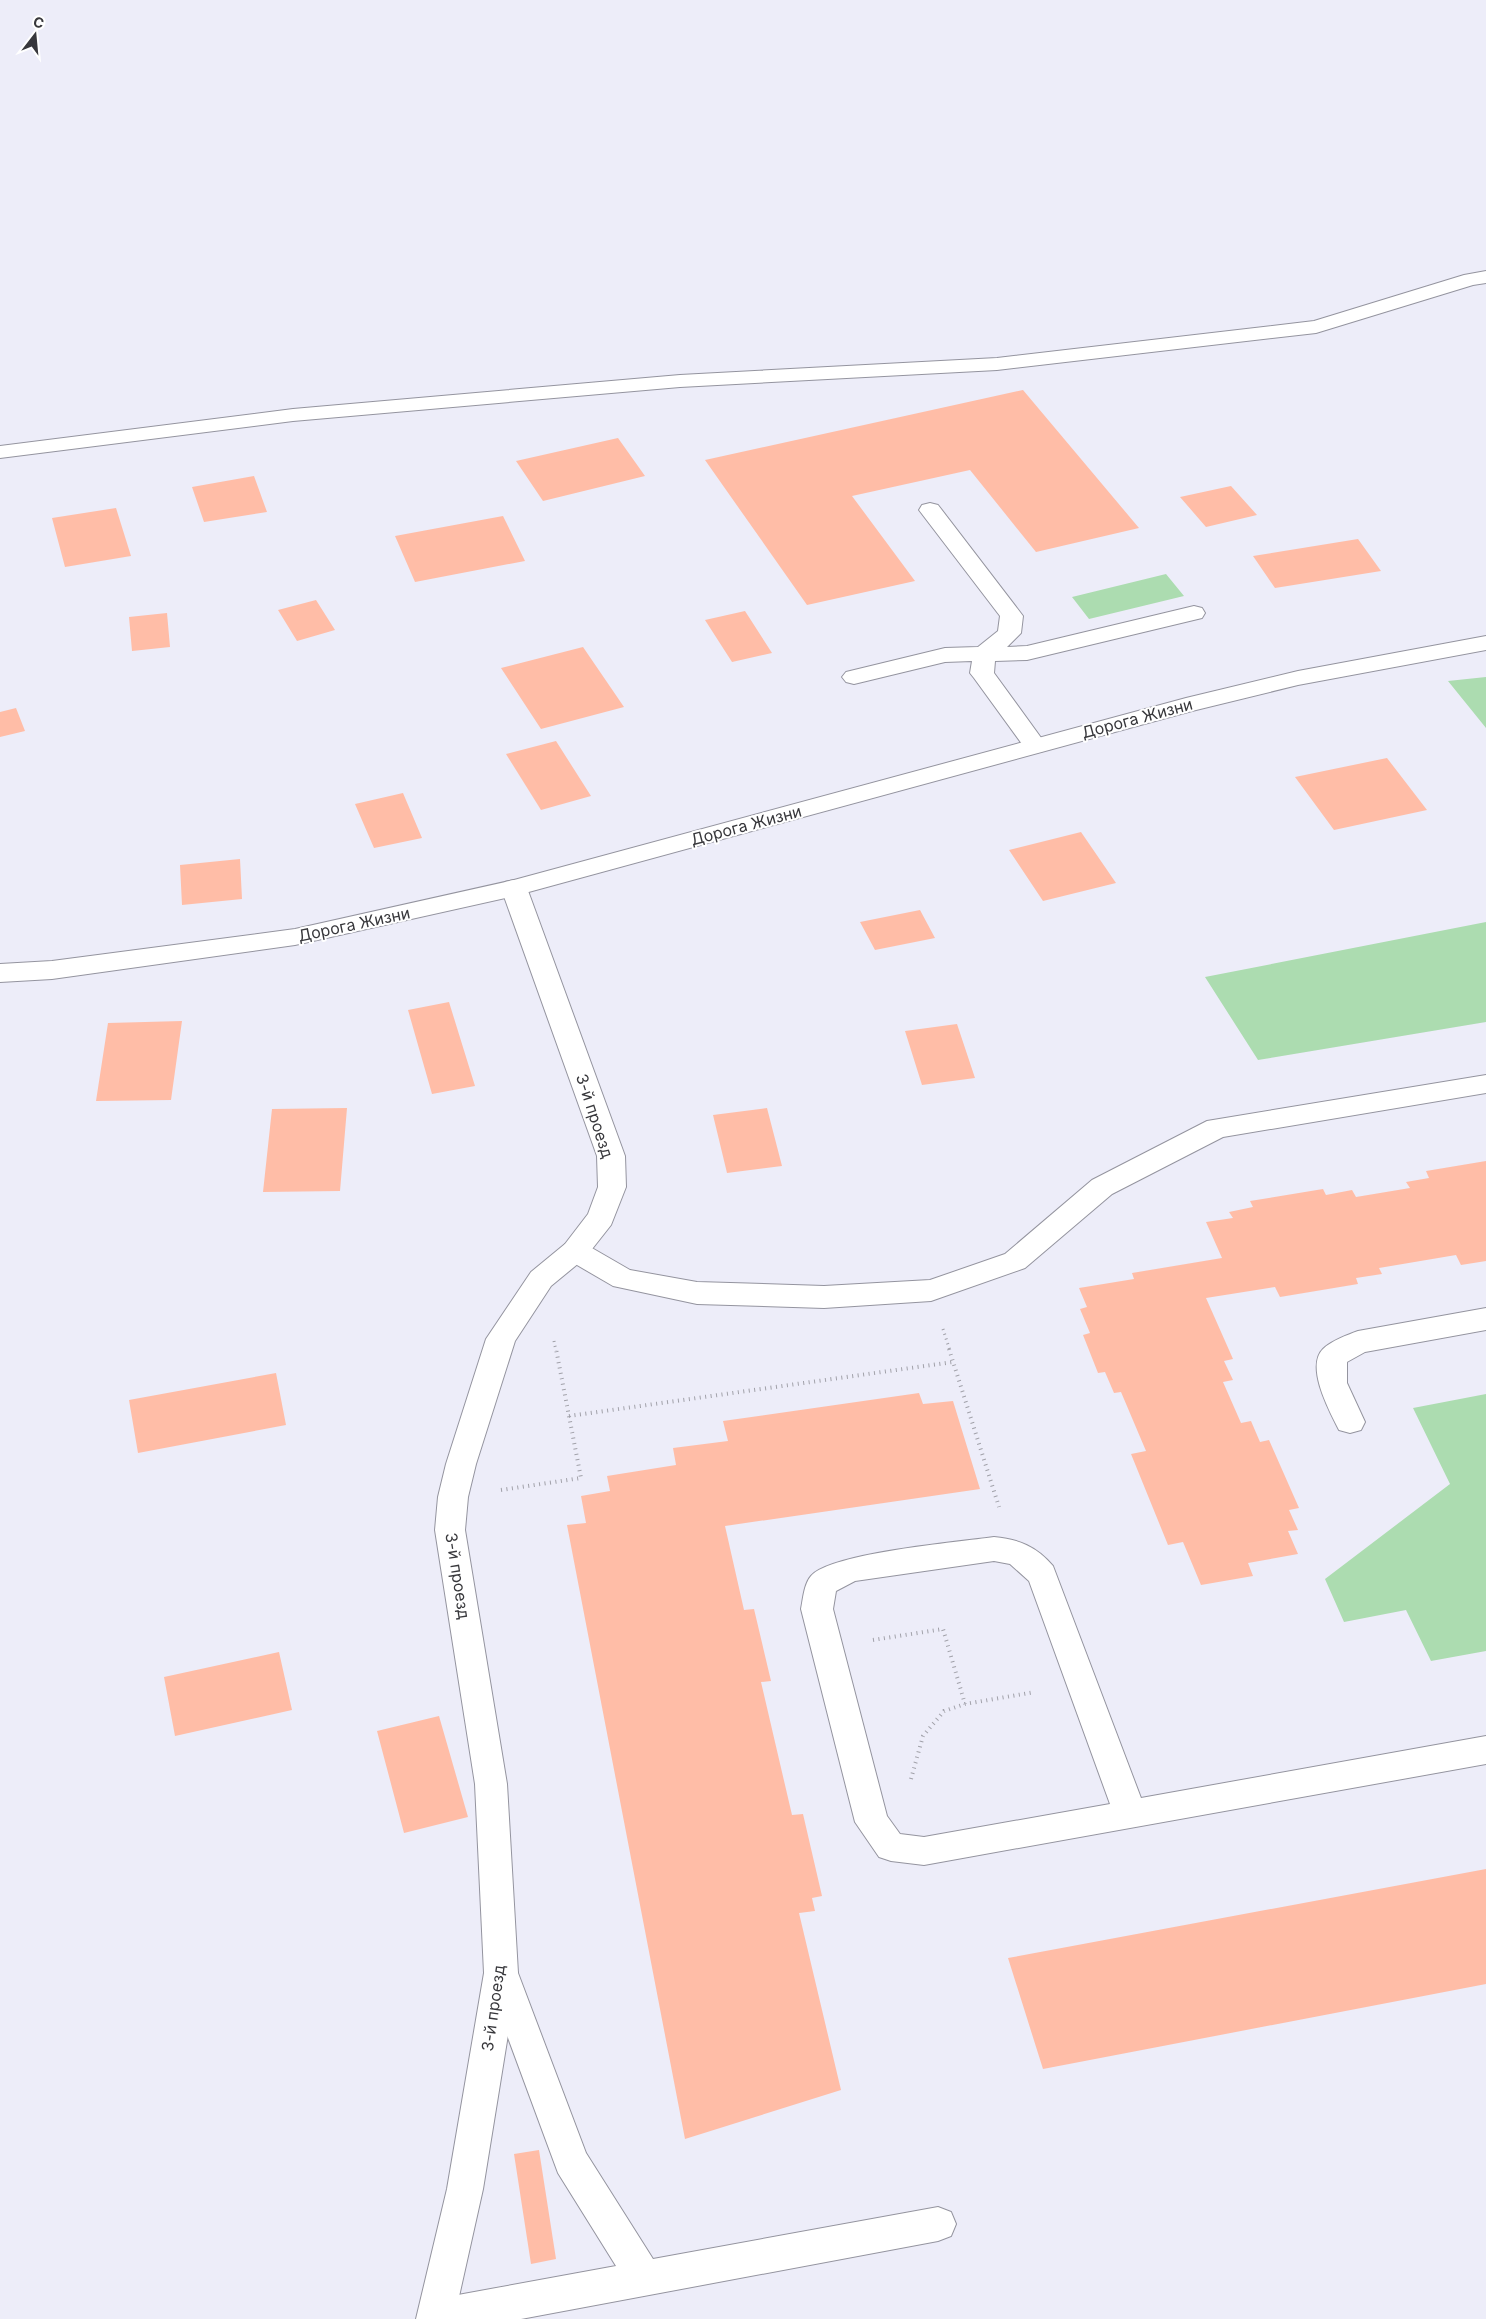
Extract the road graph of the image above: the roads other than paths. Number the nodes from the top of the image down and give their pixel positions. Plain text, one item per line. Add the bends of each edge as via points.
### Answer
1 (1486, 277) edge
2 (0, 452) edge
3 (930, 510) dead end
4 (1194, 613) dead end
5 (1486, 643) edge
6 (984, 654) junction
7 (854, 677) dead end
8 (1035, 746) junction
9 (514, 888) junction
10 (0, 973) edge
11 (1486, 1084) edge
12 (575, 1252) junction
13 (1486, 1319) edge
14 (1350, 1422) dead end
15 (1486, 1750) edge
16 (1130, 1814) junction
17 (501, 1973) junction
18 (938, 2224) dead end
19 (644, 2278) junction
20 (435, 2318) edge

1 - 2 main road via 1316,327 997,364 680,382 293,415
3 - 6 main road via 1012,616 1009,633
4 - 6 main road via 1027,653
5 - 8 main road, Дорога Жизни via 1298,678
6 - 7 main road via 945,655
6 - 8 main road via 982,673
8 - 9 main road, Дорога Жизни
9 - 10 main road, Дорога Жизни via 296,937 52,970
9 - 12 main road, 3-й проезд via 611,1156 612,1188 601,1218
11 - 12 main road via 1217,1128 1102,1188 1015,1261 931,1290 824,1297 697,1293 623,1279
12 - 17 main road, 3-й проезд via 541,1279 501,1339 453,1497 450,1530 491,1784
13 - 14 main road via 1358,1342 1333,1357 1332,1383
15 - 16 main road
16 - 16 main road via 1042,1575 1031,1560 1012,1550 994,1549 849,1570 822,1584 817,1609 872,1822 891,1847 924,1851
17 - 19 main road via 571,2161
17 - 20 main road, 3-й проезд via 464,2189
18 - 19 main road
19 - 20 main road

